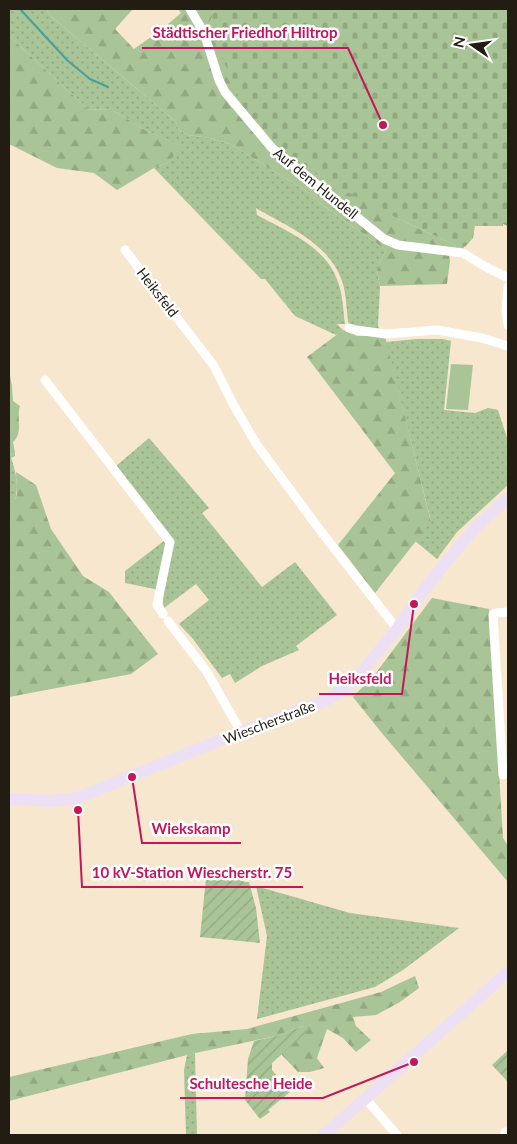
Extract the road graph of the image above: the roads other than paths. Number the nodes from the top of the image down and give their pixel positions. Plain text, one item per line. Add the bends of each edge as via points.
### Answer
1 (190, 9) edge
2 (125, 250) dead end
3 (508, 278) edge
4 (508, 287) edge
5 (508, 325) edge
6 (349, 328) dead end
7 (508, 346) edge
8 (46, 380) dead end
9 (508, 498) edge
10 (508, 612) edge
11 (397, 629) junction
12 (241, 732) junction
13 (503, 775) dead end
14 (9, 799) edge
15 (508, 972) edge
16 (365, 1098) junction
17 (324, 1135) edge
18 (397, 1135) edge

1 - 3 street, Auf dem Hundell via 204,33 225,92 272,148 384,239 398,245 463,253
2 - 11 street, Heiksfeld via 214,366 257,445
4 - 5 street
6 - 7 street via 386,334 437,330
8 - 12 street via 170,542 157,605 207,672
9 - 11 main road, Wiescherstraße via 474,529 418,597
10 - 13 street via 493,615
11 - 12 main road, Wiescherstraße via 350,685 327,700
12 - 14 main road, Wiescherstraße via 77,798 52,801
15 - 16 main road
16 - 17 main road
16 - 18 street

